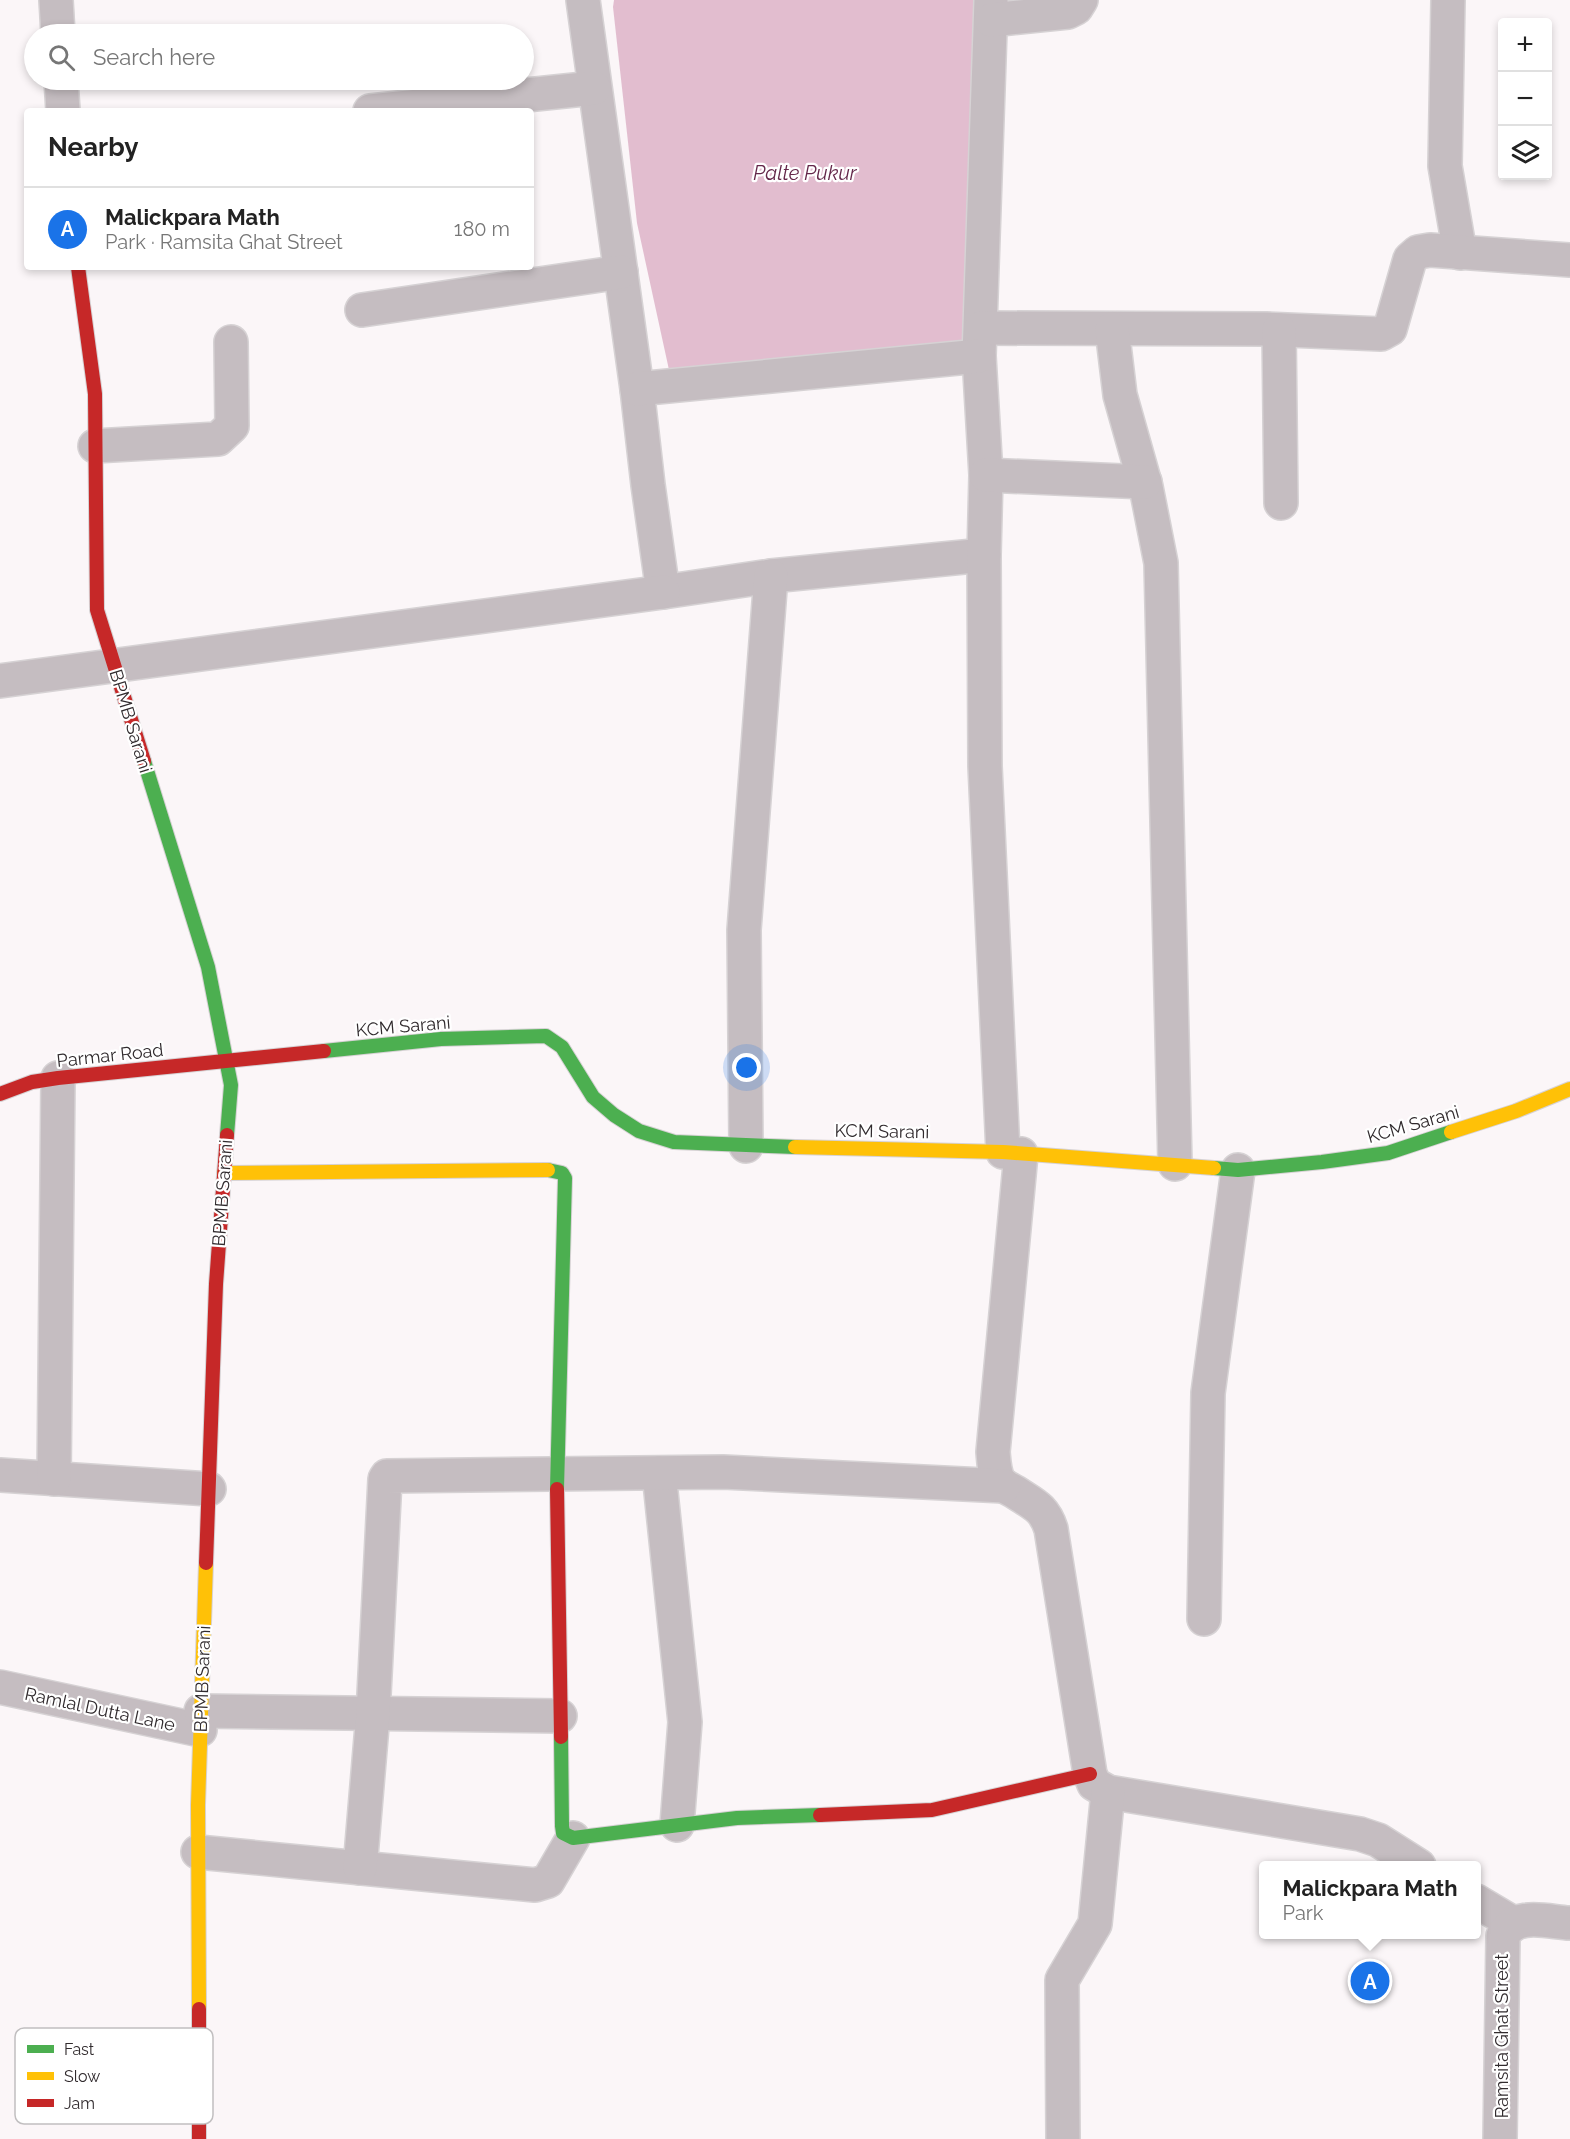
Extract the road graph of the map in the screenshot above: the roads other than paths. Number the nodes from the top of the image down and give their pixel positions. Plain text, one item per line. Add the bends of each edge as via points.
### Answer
1 (56, 0) edge
2 (583, 0) edge
3 (1082, 0) edge
4 (1448, 0) edge
5 (991, 10) edge
6 (57, 24) edge
7 (594, 88) junction
8 (62, 90) edge
9 (63, 108) edge
10 (399, 108) edge
11 (1460, 253) junction
12 (1570, 260) edge
13 (78, 270) edge
14 (621, 272) junction
15 (362, 310) dead end
16 (1113, 329) junction
17 (1279, 330) junction
18 (231, 342) dead end
19 (980, 342) junction
20 (637, 389) junction
21 (95, 446) junction
22 (986, 475) junction
23 (1145, 483) junction
24 (1281, 502) dead end
25 (984, 555) junction
26 (771, 576) junction
27 (663, 592) junction
28 (114, 666) junction
29 (0, 681) edge
30 (226, 1062) junction
31 (58, 1078) junction
32 (1570, 1089) edge
33 (0, 1094) edge
34 (746, 1146) junction
35 (1012, 1153) junction
36 (1175, 1164) junction
37 (1238, 1170) junction
38 (224, 1173) junction
39 (659, 1473) junction
40 (557, 1474) junction
41 (0, 1475) edge
42 (54, 1479) junction
43 (1004, 1486) junction
44 (209, 1489) junction
45 (1204, 1619) dead end
46 (0, 1687) edge
47 (373, 1714) junction
48 (560, 1716) junction
49 (200, 1720) junction
50 (1099, 1783) junction
51 (677, 1825) junction
52 (573, 1838) junction
53 (198, 1852) junction
54 (1411, 1861) edge
55 (360, 1868) junction
56 (1481, 1904) edge
57 (1513, 1923) junction
58 (1570, 1923) edge
59 (199, 2028) edge
60 (200, 2124) edge
61 (200, 2139) edge
62 (1063, 2139) edge
63 (1500, 2139) edge

1 - 6 street
2 - 7 street
3 - 5 street via 1068,12
4 - 11 street via 1445,166
5 - 19 street
7 - 10 street
7 - 14 street
8 - 9 street
11 - 12 street
11 - 17 street via 1430,250 1413,254 1390,329 1381,334
13 - 21 street, BPMB Sarani via 94,394
14 - 15 street
14 - 20 street
16 - 17 street
16 - 19 street
16 - 23 street via 1120,394
17 - 24 street
18 - 21 street via 232,426 218,439
19 - 20 street
19 - 22 street
20 - 27 street
21 - 28 street, BPMB Sarani via 97,610
22 - 23 street
22 - 25 street
23 - 36 street via 1161,563
25 - 26 street
25 - 35 street via 985,766
26 - 27 street
26 - 34 street via 744,930
27 - 28 street
28 - 29 street
28 - 30 street, BPMB Sarani via 208,967
30 - 31 street, Parmar Road
30 - 34 street, KCM Sarani via 441,1039 546,1036 562,1047 593,1097 639,1131 674,1142
30 - 38 street, BPMB Sarani via 231,1084
31 - 33 street, Parmar Road via 32,1082
31 - 42 street
32 - 37 street, KCM Sarani via 1388,1153
34 - 35 street, KCM Sarani
35 - 36 street, KCM Sarani
35 - 43 street via 993,1452 997,1475
36 - 37 street, KCM Sarani
37 - 45 street via 1208,1393
38 - 40 street via 562,1173 566,1184
38 - 44 street, BPMB Sarani
39 - 40 street
39 - 43 street via 723,1472
39 - 51 street via 685,1722
40 - 47 street via 388,1475
40 - 48 street
41 - 42 street
42 - 44 street
43 - 50 street via 1041,1509 1051,1529
44 - 49 street, BPMB Sarani
46 - 49 street, Ramlal Dutta Lane
47 - 48 street, Ramlal Dutta Lane
47 - 49 street, Ramlal Dutta Lane
47 - 55 street
48 - 52 street via 562,1826 563,1833
49 - 53 street, BPMB Sarani
50 - 51 street via 932,1810 737,1818
50 - 54 street via 1360,1834 1378,1840
50 - 62 street via 1095,1924 1062,1980
51 - 52 street
52 - 55 street via 548,1881 535,1885
53 - 55 street
53 - 59 street, BPMB Sarani
56 - 57 street
57 - 58 street
57 - 63 street, Ramsita Ghat Street via 1506,1929 1502,1942
60 - 61 street, BPMB Sarani

